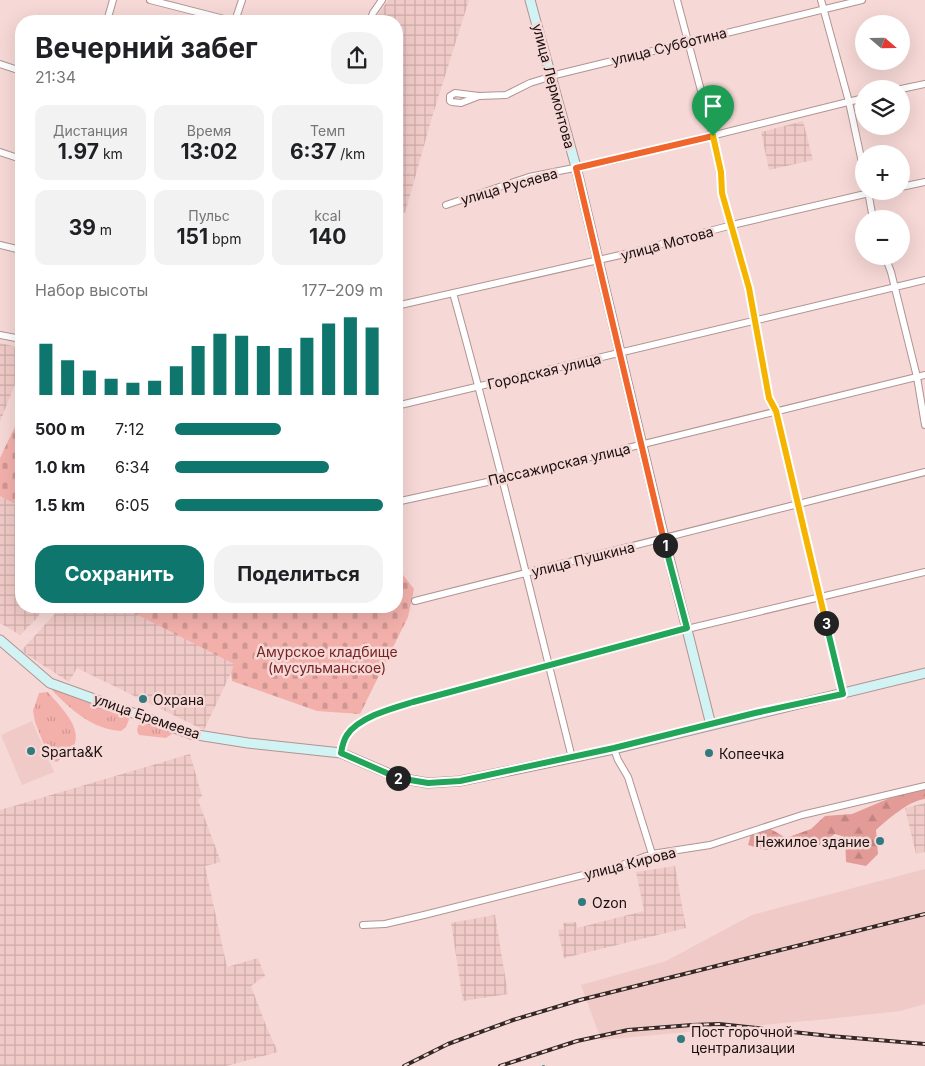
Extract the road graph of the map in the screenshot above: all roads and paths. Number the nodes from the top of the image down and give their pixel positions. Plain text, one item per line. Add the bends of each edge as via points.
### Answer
1 (113, 0) edge
2 (150, 0) edge
3 (242, 0) edge
4 (382, 0) edge
5 (530, 0) edge
6 (677, 0) edge
7 (821, 0) edge
8 (862, 0) edge
9 (824, 9) junction
10 (109, 15) edge
11 (210, 15) edge
12 (236, 15) edge
13 (372, 15) edge
14 (688, 41) junction
15 (0, 64) edge
16 (15, 69) edge
17 (552, 76) junction
18 (925, 84) edge
19 (910, 87) edge
20 (479, 96) dead end
21 (855, 100) edge
22 (848, 102) junction
23 (713, 136) junction
24 (858, 145) edge
25 (0, 152) edge
26 (15, 157) edge
27 (576, 168) junction
28 (925, 182) edge
29 (910, 185) edge
30 (855, 195) edge
31 (446, 204) dead end
32 (732, 225) junction
33 (0, 245) edge
34 (15, 249) edge
35 (598, 260) junction
36 (888, 265) edge
37 (925, 280) edge
38 (894, 288) junction
39 (453, 293) junction
40 (403, 304) edge
41 (754, 322) junction
42 (0, 335) edge
43 (15, 338) edge
44 (620, 353) junction
45 (925, 375) edge
46 (917, 377) junction
47 (479, 386) junction
48 (403, 404) edge
49 (776, 411) junction
50 (925, 425) edge
51 (642, 444) junction
52 (925, 472) edge
53 (501, 478) junction
54 (403, 500) edge
55 (799, 505) junction
56 (664, 538) junction
57 (925, 572) edge
58 (525, 574) junction
59 (819, 597) junction
60 (415, 601) dead end
61 (687, 628) junction
62 (0, 640) edge
63 (550, 666) junction
64 (925, 673) edge
65 (843, 694) junction
66 (711, 725) junction
67 (614, 748) junction
68 (341, 753) junction
69 (572, 758) junction
70 (925, 786) edge
71 (652, 854) junction
72 (363, 925) dead end

1 - 10 street
2 - 11 street
3 - 12 street
4 - 13 street
5 - 17 street, улица Лермонтова
6 - 14 street
7 - 9 street
8 - 9 street, улица Субботина
9 - 14 street, улица Субботина
9 - 22 street
14 - 17 street, улица Субботина
14 - 23 street
15 - 16 street
17 - 20 street, улица Субботина via 506,94
17 - 27 street, улица Лермонтова
18 - 19 street
21 - 22 street, улица Русяева
22 - 23 street, улица Русяева
22 - 24 street
23 - 27 street, улица Русяева
23 - 32 street via 722,193
25 - 26 street
27 - 31 street, улица Русяева via 529,177
27 - 35 street, улица Лермонтова
28 - 29 street
30 - 32 street, улица Мотова
32 - 35 street, улица Мотова
32 - 41 street via 749,288
33 - 34 street
35 - 39 street, улица Мотова
35 - 44 street, улица Лермонтова
36 - 38 street
37 - 38 street, Городская улица
38 - 41 street, Городская улица
38 - 46 street
39 - 40 street, улица Мотова
39 - 47 street
41 - 44 street, Городская улица
41 - 49 street via 769,398
42 - 43 street
44 - 47 street, Городская улица
44 - 51 street, улица Лермонтова
45 - 46 street, Пассажирская улица
46 - 49 street, Пассажирская улица
46 - 50 street
47 - 48 street, Городская улица
47 - 53 street
49 - 51 street, Пассажирская улица
49 - 55 street
51 - 53 street, Пассажирская улица
51 - 56 street, улица Лермонтова
52 - 55 street, улица Пушкина
53 - 54 street, Пассажирская улица
53 - 58 street
55 - 56 street, улица Пушкина
55 - 59 street
56 - 58 street, улица Пушкина
56 - 61 street, улица Лермонтова
57 - 59 street
58 - 60 street, улица Пушкина
58 - 63 street
59 - 61 street
59 - 65 street
61 - 63 street
61 - 66 street, улица Лермонтова
62 - 68 street, улица Еремеева via 50,683 192,734
63 - 68 street via 384,712 354,726 343,741
63 - 69 street
64 - 65 street, улица Еремеева
65 - 66 street, улица Еремеева
66 - 67 street, улица Еремеева
67 - 69 street, улица Еремеева
67 - 71 street via 633,790
68 - 69 street, улица Еремеева via 398,778 428,783 460,781
70 - 71 street, улица Кирова via 802,814 710,845
71 - 72 street, улица Кирова via 619,866 438,912 384,924

